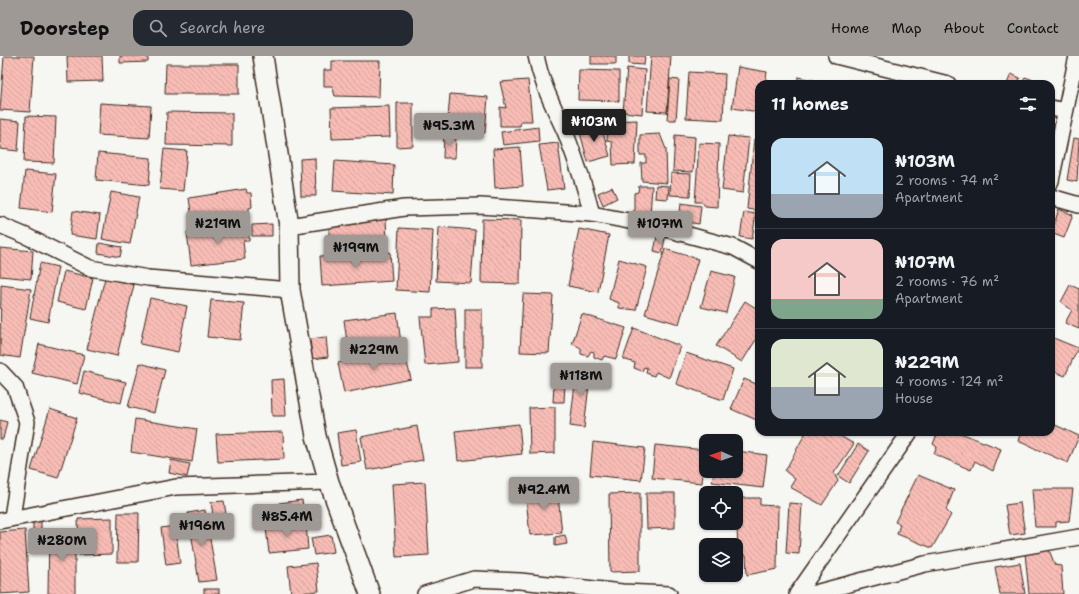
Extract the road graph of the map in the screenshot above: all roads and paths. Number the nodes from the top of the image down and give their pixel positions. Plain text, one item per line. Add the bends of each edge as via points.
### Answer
1 (263, 56) edge
2 (536, 56) edge
3 (836, 56) edge
4 (1077, 56) edge
5 (854, 58) edge
6 (934, 80) edge
7 (1058, 110) edge
8 (1055, 140) edge
9 (1055, 198) edge
10 (1079, 205) edge
11 (592, 214) junction
12 (0, 225) edge
13 (289, 226) junction
14 (755, 259) edge
15 (290, 290) junction
16 (0, 371) edge
17 (903, 436) edge
18 (329, 482) junction
19 (6, 519) edge
20 (1079, 537) edge
21 (370, 594) edge
22 (425, 594) edge
23 (669, 594) edge
24 (797, 594) edge
25 (811, 594) edge

1 - 13 street
2 - 11 street via 546,92 583,181
3 - 5 street
4 - 7 street
5 - 6 street
7 - 8 street
9 - 10 street
11 - 13 street via 481,206 404,208
11 - 14 street via 655,226 733,247
12 - 15 street via 90,268 148,278
13 - 15 street
15 - 18 street via 316,436
16 - 19 street via 15,387 27,422
17 - 24 street
18 - 19 street via 176,488
18 - 21 street
20 - 25 street via 925,564
22 - 23 street via 474,579

